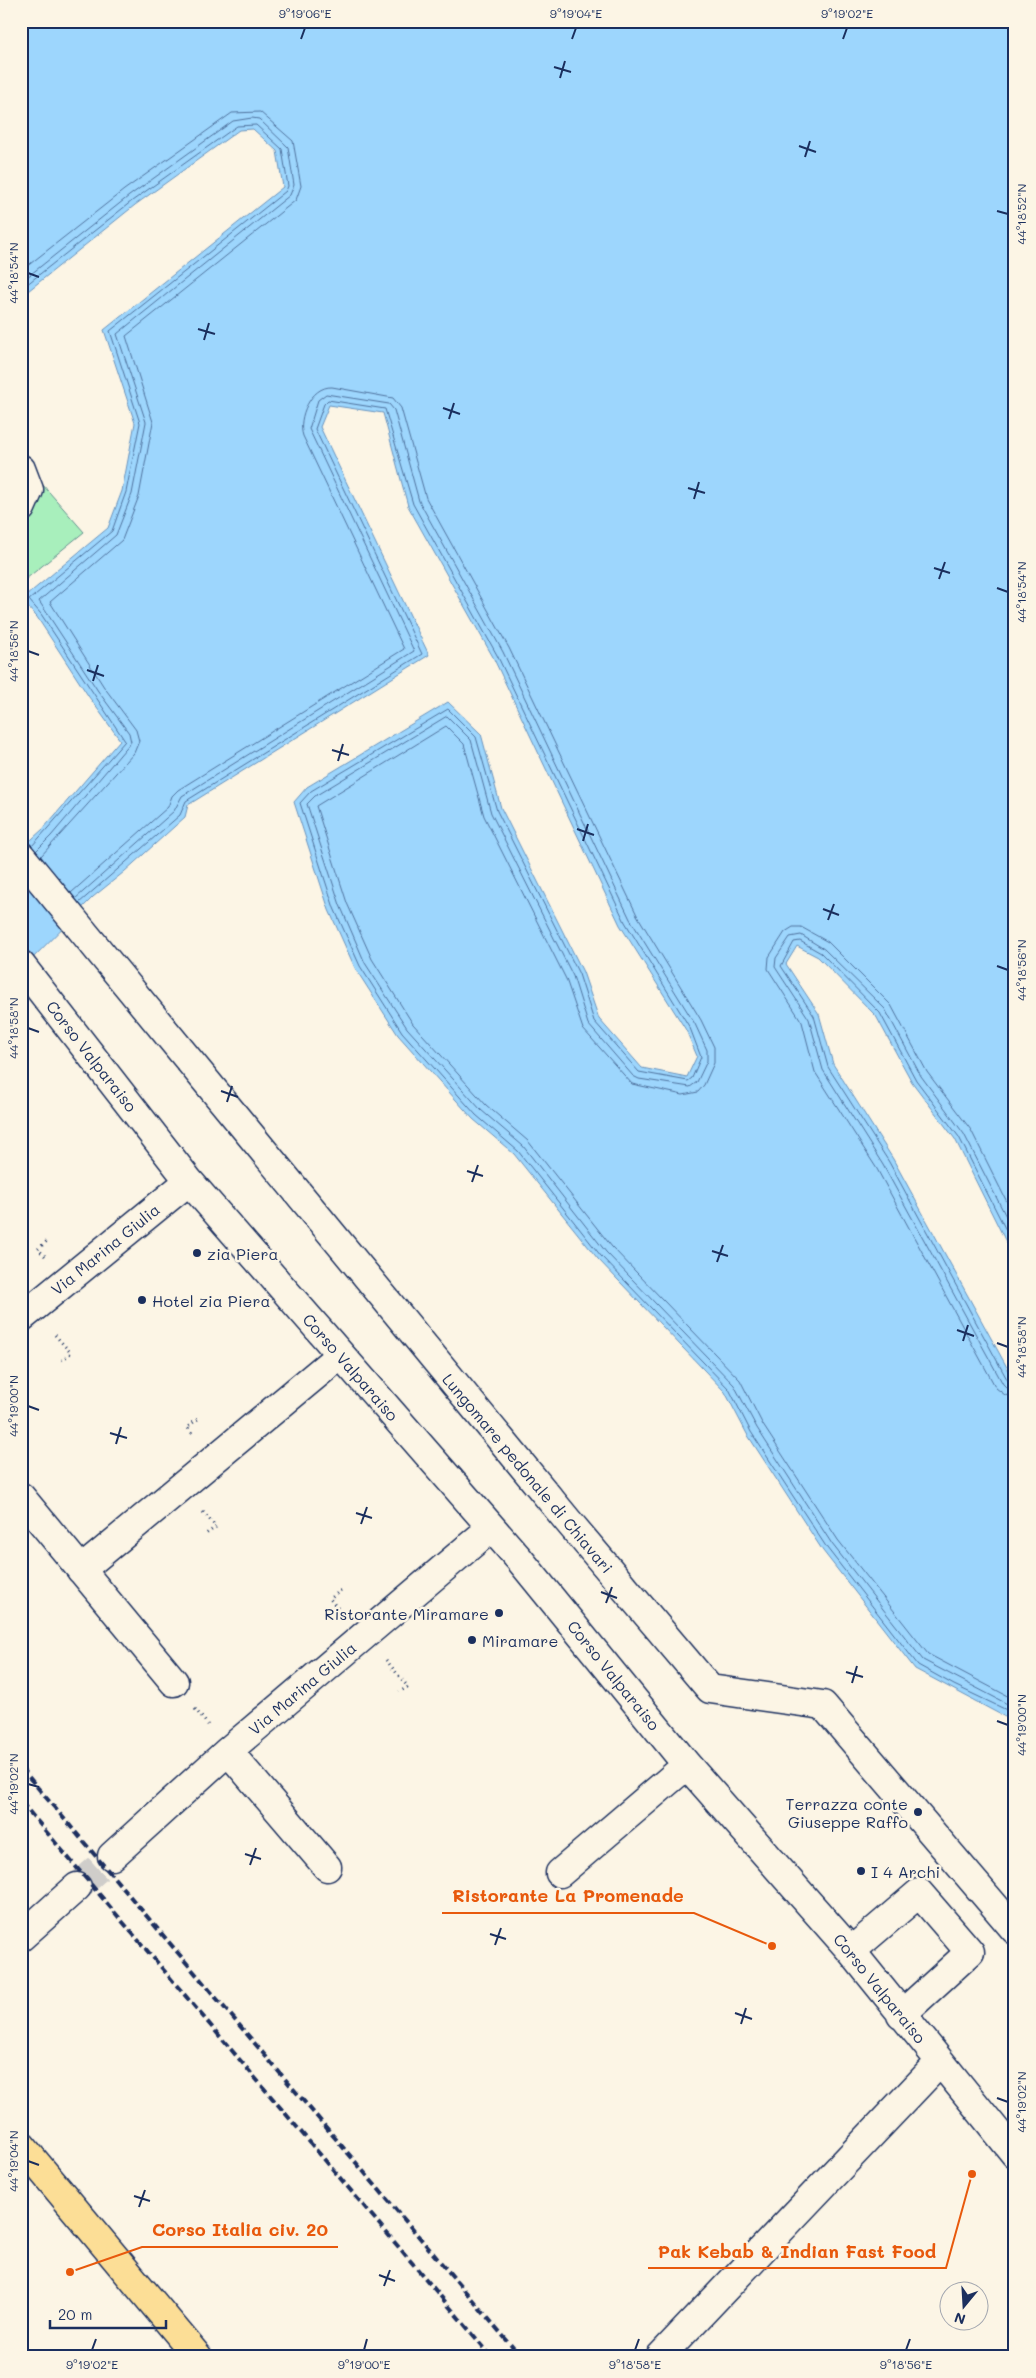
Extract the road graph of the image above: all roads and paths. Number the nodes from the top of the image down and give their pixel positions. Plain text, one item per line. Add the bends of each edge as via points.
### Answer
1 (21, 469) edge
2 (21, 508) edge
3 (21, 856) edge
4 (27, 971) edge
5 (189, 1181) junction
6 (21, 1318) edge
7 (340, 1355) junction
8 (21, 1497) edge
9 (490, 1528) junction
10 (81, 1570) junction
11 (365, 1635) junction
12 (174, 1682) joint
13 (399, 1692) dead end
14 (228, 1751) junction
15 (687, 1765) junction
16 (112, 1856) tunnel mouth
17 (327, 1867) dead end
18 (560, 1874) dead end
19 (77, 1887) tunnel mouth
20 (1015, 1930) edge
21 (21, 1937) edge
22 (851, 1951) junction
23 (901, 2015) junction
24 (940, 2062) junction
25 (21, 2145) edge
26 (1013, 2148) edge
27 (198, 2357) edge
28 (660, 2357) edge

1 - 2 street via 29,490
3 - 20 street, Lungomare pedonale di Chiavari via 710,1689 823,1705
4 - 5 street, Corso Valparaiso
5 - 6 street, Via Marina Giulia
5 - 7 street, Corso Valparaiso
7 - 9 street, Corso Valparaiso
7 - 10 street
8 - 10 street
9 - 11 street, Via Marina Giulia
9 - 15 street, Corso Valparaiso via 520,1560
10 - 12 street
11 - 13 path via 408,1687
11 - 14 street, Via Marina Giulia
12 - 14 path
14 - 16 street, Via Marina Giulia
14 - 17 street
15 - 18 street
15 - 22 street, Corso Valparaiso
19 - 21 street
22 - 23 street, Corso Valparaiso
22 - 23 street via 919,1893 970,1952
23 - 24 street, Corso Valparaiso
24 - 26 street, Corso Valparaiso
24 - 28 street
25 - 27 main road

